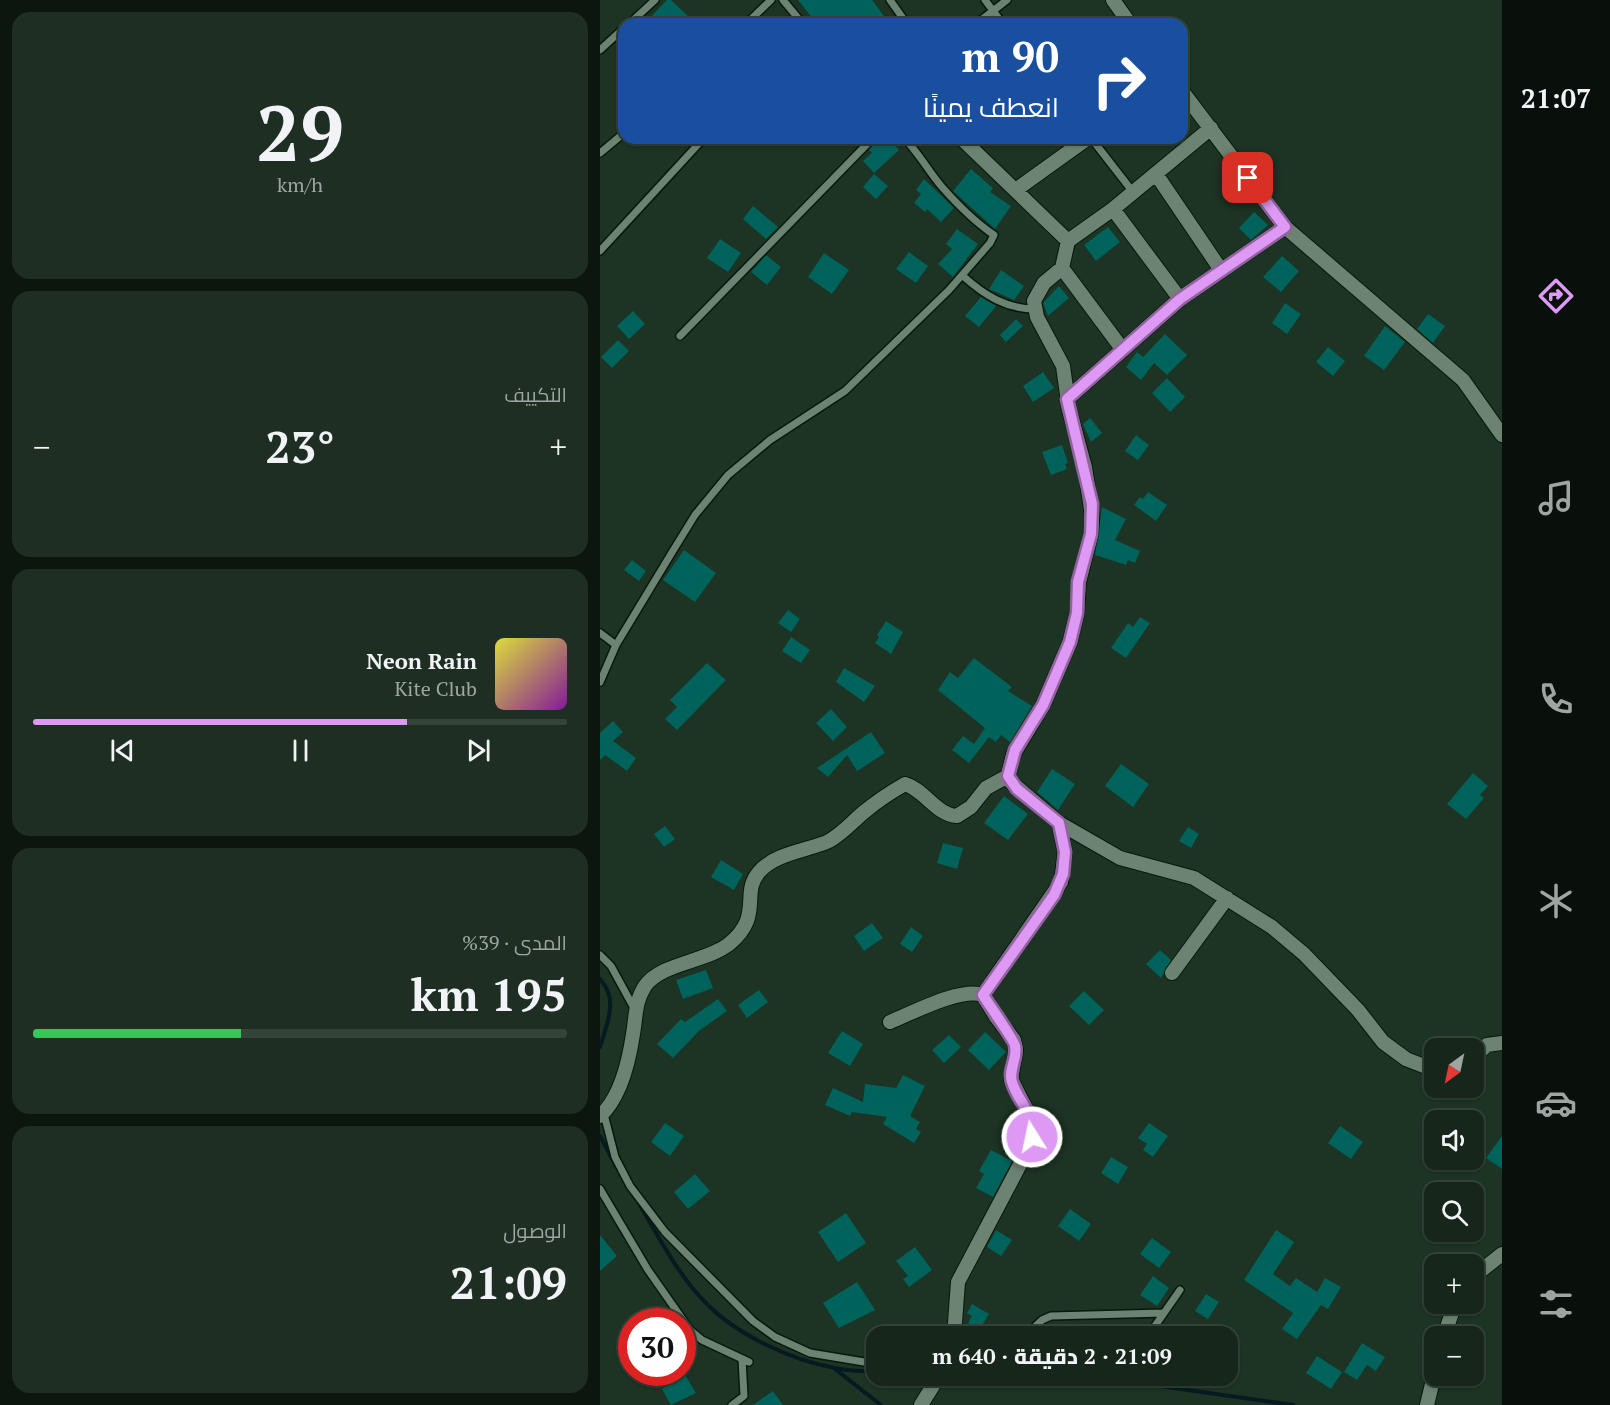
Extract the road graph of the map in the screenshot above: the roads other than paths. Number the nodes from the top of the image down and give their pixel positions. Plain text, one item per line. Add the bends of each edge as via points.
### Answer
1 (655, 0) edge
2 (771, 0) edge
3 (783, 0) edge
4 (890, 0) edge
5 (986, 0) edge
6 (1007, 0) edge
7 (1113, 0) edge
8 (993, 11) junction
9 (636, 18) edge
10 (752, 18) edge
11 (798, 18) edge
12 (903, 18) edge
13 (984, 18) edge
14 (998, 18) edge
15 (1122, 18) edge
16 (618, 33) edge
17 (600, 49) edge
18 (1188, 99) edge
19 (1211, 128) junction
20 (618, 138) edge
21 (698, 144) edge
22 (867, 144) edge
23 (910, 144) edge
24 (968, 144) edge
25 (1081, 144) edge
26 (1094, 144) edge
27 (600, 153) edge
28 (1156, 174) junction
29 (1017, 189) junction
30 (1133, 192) junction
31 (1113, 209) junction
32 (1285, 227) junction
33 (1068, 242) junction
34 (600, 251) edge
35 (1062, 268) junction
36 (1221, 270) junction
37 (963, 276) junction
38 (1180, 299) junction
39 (1035, 309) junction
40 (680, 336) dead end
41 (1123, 350) junction
42 (1067, 399) junction
43 (1502, 435) edge
44 (600, 633) edge
45 (616, 645) junction
46 (600, 682) edge
47 (1008, 776) junction
48 (1059, 823) junction
49 (1227, 898) junction
50 (600, 955) edge
51 (1172, 973) dead end
52 (983, 995) junction
53 (635, 1011) junction
54 (890, 1022) dead end
55 (1502, 1043) edge
56 (1484, 1049) edge
57 (1424, 1066) edge
58 (602, 1115) edge
59 (600, 1189) edge
60 (1502, 1254) edge
61 (1484, 1268) edge
62 (1180, 1290) dead end
63 (1164, 1312) junction
64 (955, 1326) edge
65 (1036, 1326) edge
66 (1155, 1326) edge
67 (866, 1362) edge
68 (933, 1386) edge
69 (1432, 1386) edge
70 (732, 1405) edge
71 (921, 1405) edge
72 (1427, 1405) edge

1 - 9 lane
2 - 10 lane
3 - 11 lane
4 - 12 lane
5 - 8 lane
6 - 8 lane
7 - 15 street
8 - 13 lane
8 - 14 lane
16 - 17 lane
18 - 19 street
19 - 28 street
19 - 32 street
20 - 27 lane
21 - 34 lane
22 - 40 lane
23 - 37 lane via 942,186 994,235
24 - 29 street
25 - 29 street
26 - 30 lane
28 - 30 street
28 - 36 street
29 - 33 street
30 - 31 street
31 - 33 street
31 - 38 street
32 - 36 street
32 - 43 street via 1463,380
33 - 35 street
35 - 39 street via 1040,289
35 - 41 street
36 - 38 street
37 - 39 lane via 1000,302 1018,309
37 - 45 lane via 845,391 770,440 728,475 695,515
38 - 41 street
39 - 42 street via 1063,366
41 - 42 street
42 - 47 street via 1092,504 1091,534 1078,582 1077,613 1070,642 1043,705 1015,750
44 - 45 lane
45 - 46 lane
47 - 48 street via 1017,789
47 - 53 street via 986,788 971,807 957,816 938,808 922,792 905,784 830,840 765,866 753,881 750,916 737,937 714,954 650,979
48 - 49 street via 1120,858 1188,876
48 - 52 street via 1065,852 1061,882
49 - 51 street
49 - 57 street via 1272,927 1304,954 1383,1042 1406,1059
50 - 53 lane via 611,966
52 - 54 street via 971,992
52 - 64 street via 1014,1040 1011,1079 1033,1123 1026,1153 958,1282
53 - 58 street via 622,1077 611,1106
55 - 56 street
58 - 67 lane via 615,1157 630,1186 665,1232 753,1320 776,1337 810,1353
59 - 70 lane via 648,1270 690,1330 745,1361 744,1396
60 - 61 street
62 - 63 lane
63 - 65 lane via 1051,1316
63 - 66 lane
68 - 71 street
69 - 72 street

